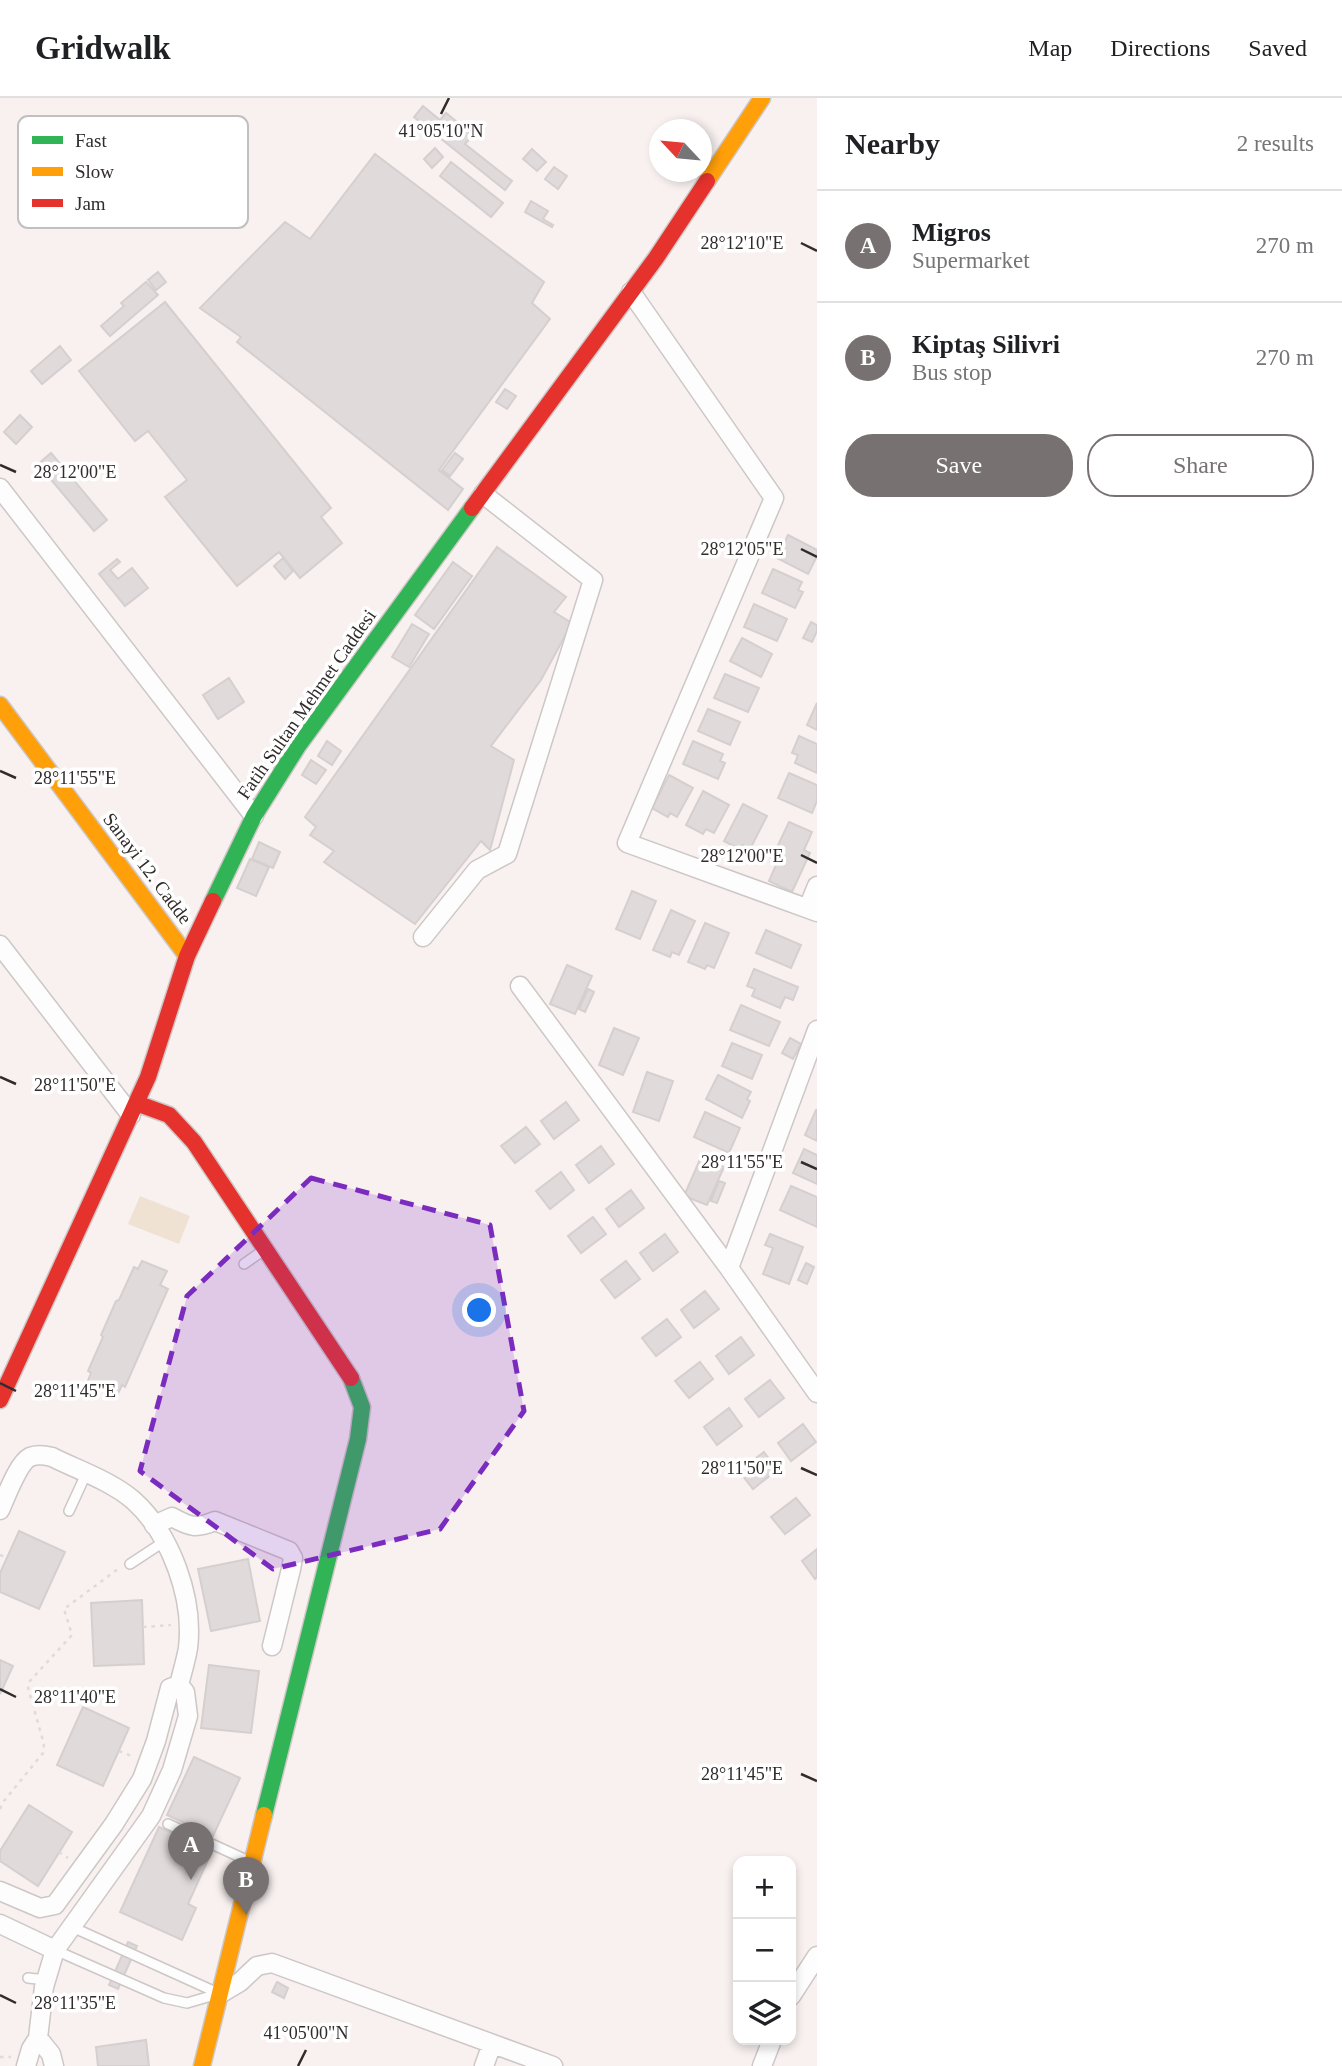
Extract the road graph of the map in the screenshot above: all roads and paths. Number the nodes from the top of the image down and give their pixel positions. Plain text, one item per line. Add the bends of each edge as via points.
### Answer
1 (762, 98) edge
2 (631, 292) junction
3 (0, 488) edge
4 (483, 494) junction
5 (0, 705) edge
6 (254, 816) junction
7 (817, 886) edge
8 (812, 910) edge
9 (423, 937) dead end
10 (0, 945) edge
11 (187, 956) junction
12 (520, 986) dead end
13 (817, 1030) edge
14 (133, 1109) junction
15 (266, 1249) junction
16 (244, 1264) dead end
17 (729, 1268) junction
18 (817, 1393) edge
19 (0, 1399) edge
20 (86, 1474) junction
21 (0, 1510) edge
22 (69, 1511) dead end
23 (154, 1525) junction
24 (165, 1541) junction
25 (0, 1555) edge
26 (7, 1558) dead end
27 (130, 1564) joint
28 (188, 1624) junction
29 (143, 1628) dead end
30 (272, 1646) dead end
31 (180, 1685) junction
32 (0, 1809) edge
33 (168, 1825) dead end
34 (252, 1863) junction
35 (0, 1891) edge
36 (0, 1924) edge
37 (72, 1927) junction
38 (55, 1950) junction
39 (817, 1956) edge
40 (28, 1978) dead end
41 (46, 1980) junction
42 (796, 1988) edge
43 (220, 1994) junction
44 (38, 2038) junction
45 (492, 2044) junction
46 (770, 2045) edge
47 (26, 2066) edge
48 (54, 2066) edge
49 (202, 2066) edge
50 (484, 2066) edge
51 (553, 2066) edge
52 (762, 2066) edge

1 - 2 main road, Fatih Sultan Mehmet Caddesi
2 - 4 main road, Fatih Sultan Mehmet Caddesi
2 - 8 street via 774,498 627,843
3 - 6 street
4 - 6 main road, Fatih Sultan Mehmet Caddesi via 298,746
4 - 9 street via 593,580 507,854 477,870
5 - 11 main road, Sanayi 12. Cadde
6 - 11 main road, Fatih Sultan Mehmet Caddesi
7 - 8 street
10 - 14 street
11 - 14 main road, Fatih Sultan Mehmet Caddesi
12 - 17 street
13 - 17 street
14 - 15 main road via 169,1115 194,1142
14 - 19 main road, Fatih Sultan Mehmet Caddesi
15 - 16 lane
15 - 34 main road via 349,1374 362,1407 358,1439
17 - 18 street
20 - 21 street via 52,1457 29,1457
20 - 22 lane
20 - 23 street via 119,1490
23 - 24 street
23 - 30 street via 172,1517 196,1527 215,1521 289,1551 293,1558
24 - 27 lane
24 - 28 street via 187,1603
25 - 26 path
27 - 32 path via 112,1571 64,1609 72,1635 28,1688 43,1753
28 - 29 path
28 - 31 street
31 - 35 street via 170,1688 142,1780 55,1905 40,1908
31 - 37 street via 188,1716 172,1770 151,1816
33 - 34 lane
34 - 43 main road
36 - 38 street
37 - 38 street
37 - 43 lane
38 - 41 street
38 - 43 lane via 164,1998 187,2003
39 - 42 street
40 - 41 lane
41 - 44 street
43 - 45 street via 257,1966 272,1963
43 - 49 main road
44 - 47 street
44 - 48 street
45 - 50 street
45 - 51 street
46 - 52 street

